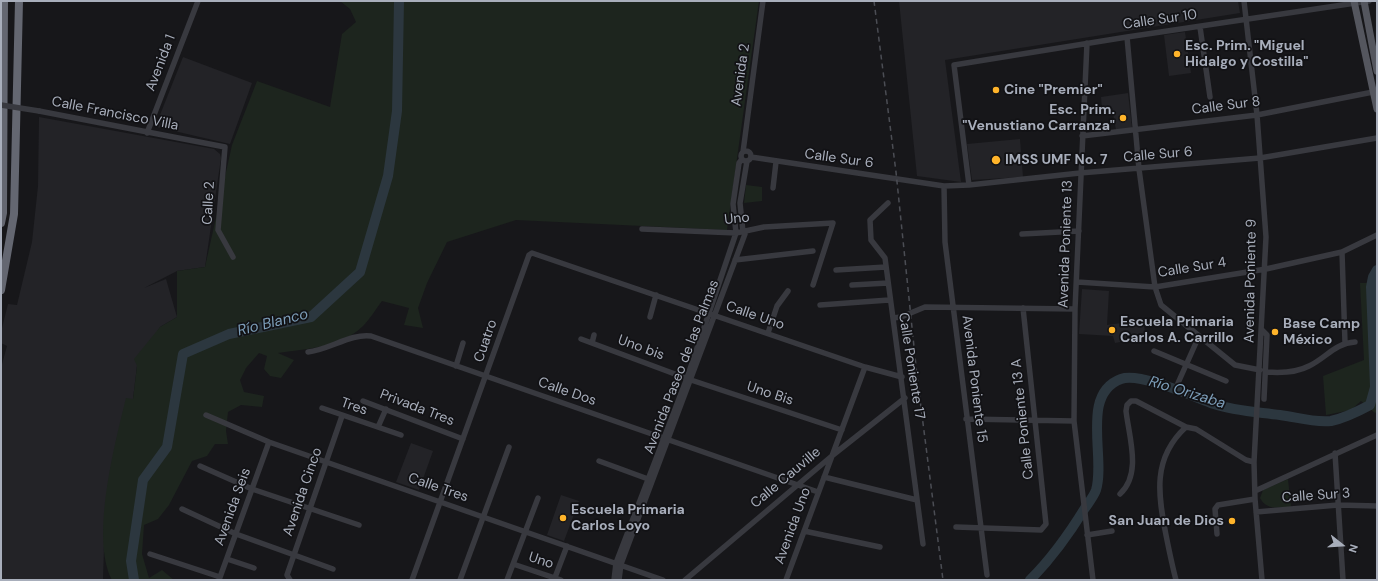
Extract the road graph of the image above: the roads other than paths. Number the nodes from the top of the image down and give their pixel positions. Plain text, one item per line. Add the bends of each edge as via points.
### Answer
1 (4, 1) edge
2 (19, 1) edge
3 (198, 1) edge
4 (763, 1) edge
5 (1244, 1) edge
6 (1366, 1) edge
7 (1354, 2) edge
8 (1247, 20) junction
9 (1200, 27) junction
10 (1127, 37) junction
11 (1087, 43) junction
12 (1377, 71) edge
13 (1373, 92) junction
14 (1210, 97) dead end
15 (1, 105) edge
16 (1377, 109) edge
17 (1258, 115) junction
18 (1135, 128) junction
19 (147, 133) junction
20 (1082, 136) junction
21 (1377, 138) edge
22 (225, 147) joint
23 (743, 152) junction
24 (1260, 158) junction
25 (746, 159) junction
26 (776, 162) junction
27 (1139, 169) junction
28 (1080, 173) junction
29 (968, 185) junction
30 (944, 186) junction
31 (773, 188) dead end
32 (888, 203) dead end
33 (1, 223) edge
34 (642, 229) dead end
35 (1078, 231) junction
36 (739, 233) junction
37 (1022, 234) dead end
38 (1377, 235) edge
39 (813, 251) dead end
40 (1342, 252) junction
41 (532, 253) joint
42 (234, 257) dead end
43 (735, 260) junction
44 (886, 267) junction
45 (1266, 269) junction
46 (836, 270) dead end
47 (1077, 282) junction
48 (888, 283) junction
49 (812, 285) dead end
50 (852, 285) dead end
51 (1155, 286) junction
52 (1, 290) edge
53 (788, 291) dead end
54 (656, 295) junction
55 (889, 300) junction
56 (820, 305) dead end
57 (953, 307) junction
58 (1023, 308) junction
59 (1075, 309) junction
60 (713, 314) junction
61 (650, 317) dead end
62 (893, 318) junction
63 (1262, 330) junction
64 (768, 333) junction
65 (594, 335) dead end
66 (1199, 336) junction
67 (581, 339) dead end
68 (1355, 342) dead end
69 (464, 343) dead end
70 (592, 343) junction
71 (1344, 343) junction
72 (1154, 351) dead end
73 (308, 352) dead end
74 (1187, 363) junction
75 (456, 366) junction
76 (865, 367) junction
77 (1260, 370) junction
78 (1267, 372) junction
79 (486, 377) junction
80 (902, 377) junction
81 (689, 379) junction
82 (1226, 381) dead end
83 (1178, 383) dead end
84 (905, 398) junction
85 (1264, 399) dead end
86 (363, 401) dead end
87 (322, 408) dead end
88 (386, 409) junction
89 (206, 415) dead end
90 (342, 416) junction
91 (966, 419) junction
92 (1035, 420) junction
93 (1074, 421) junction
94 (378, 427) junction
95 (1186, 427) junction
96 (842, 430) junction
97 (401, 435) dead end
98 (1377, 435) edge
99 (666, 438) junction
100 (463, 439) junction
101 (269, 442) junction
102 (509, 447) dead end
103 (1335, 454) junction
104 (832, 455) junction
105 (326, 462) junction
106 (599, 462) dead end
107 (1254, 462) junction
108 (200, 466) dead end
109 (824, 477) junction
110 (648, 478) junction
111 (797, 484) junction
112 (252, 489) junction
113 (1255, 491) junction
114 (818, 492) junction
115 (1120, 494) dead end
116 (538, 498) dead end
117 (1255, 499) junction
118 (917, 500) junction
119 (441, 502) junction
120 (1338, 505) junction
121 (1377, 506) edge
122 (182, 509) dead end
123 (311, 509) junction
124 (1256, 512) junction
125 (484, 517) junction
126 (359, 525) dead end
127 (956, 527) dead end
128 (982, 528) junction
129 (525, 531) junction
130 (804, 531) junction
131 (1112, 531) dead end
132 (236, 534) junction
133 (1217, 534) dead end
134 (1087, 535) junction
135 (923, 544) dead end
136 (567, 546) junction
137 (880, 547) dead end
138 (150, 554) dead end
139 (294, 555) junction
140 (227, 558) junction
141 (513, 564) junction
142 (619, 564) junction
143 (254, 568) dead end
144 (333, 569) dead end
145 (614, 570) junction
146 (987, 575) dead end
147 (219, 578) edge
148 (288, 578) edge
149 (554, 579) edge
150 (412, 580) edge
151 (460, 580) edge
152 (507, 580) edge
153 (561, 580) edge
154 (610, 580) edge
155 (614, 580) edge
156 (619, 580) edge
157 (663, 580) edge
158 (685, 580) edge
159 (786, 580) edge
160 (1093, 580) edge
161 (1176, 580) edge
162 (1262, 580) edge
163 (1344, 580) edge

1 - 33 highway
2 - 52 highway via 14,214
3 - 19 street, Avenida 1
4 - 23 street, Avenida 2
5 - 8 street, Avenida Poniente 9
6 - 7 street, Calle Sur 10
6 - 12 main road
7 - 8 street, Calle Sur 10
7 - 13 main road
8 - 9 street, Calle Sur 10
8 - 17 street, Avenida Poniente 9
9 - 10 street, Calle Sur 10
9 - 14 street
10 - 11 street, Calle Sur 10
10 - 18 street
11 - 20 street, Avenida Poniente 13
11 - 29 street, Calle Sur 10 via 954,65
13 - 16 main road
13 - 17 street, Calle Sur 8
15 - 19 street, Calle Francisco Villa, bridge
17 - 18 street, Calle Sur 8
17 - 24 street, Avenida Poniente 9
18 - 20 street, Calle Sur 8
18 - 27 street
19 - 22 street, Calle Francisco Villa
20 - 28 street, Avenida Poniente 13
21 - 24 street, Calle Sur 6
22 - 42 street, Calle 2 via 218,230
23 - 25 street, Avenida Paseo de las Palmas via 740,156
23 - 25 street via 749,152
24 - 27 street, Calle Sur 6
24 - 45 street, Avenida Poniente 9
25 - 26 street, Calle Sur 6
25 - 36 street, Avenida Paseo de las Palmas via 739,163 733,204
26 - 30 street, Calle Sur 6
26 - 31 street
27 - 28 street, Calle Sur 6
27 - 51 street
28 - 29 street, Calle Sur 6
28 - 35 street, Avenida Poniente 13
29 - 30 street, Calle Sur 6
30 - 57 street, Avenida Poniente 15 via 945,242
32 - 44 street, Calle Poniente 17 via 870,220 871,240 885,258
34 - 36 street, Uno
35 - 37 street
35 - 47 street, Avenida Poniente 13
36 - 43 street, Avenida Paseo de las Palmas via 745,234
36 - 49 street, Uno via 764,227 833,223
36 - 60 street, Avenida Paseo de las Palmas
38 - 40 street, Calle Sur 4
39 - 43 street
40 - 45 street, Calle Sur 4
40 - 71 street
41 - 54 street, Calle Uno
41 - 79 street, Cuatro via 529,255
43 - 60 street, Avenida Paseo de las Palmas
44 - 46 street
44 - 48 street, Calle Poniente 17
45 - 51 street, Calle Sur 4
45 - 63 street, Avenida Poniente 9
47 - 51 street, Calle Sur 4
47 - 59 street, Avenida Poniente 13
48 - 50 street
48 - 55 street, Calle Poniente 17
51 - 66 street via 1160,305
53 - 64 street via 777,306
54 - 60 street, Calle Uno
54 - 61 street
55 - 56 street
55 - 62 street, Calle Poniente 17
57 - 58 street
57 - 62 street via 920,308
57 - 91 street, Avenida Poniente 15
58 - 59 street
58 - 92 street, Calle Poniente 13 A
59 - 93 street, Avenida Poniente 13
60 - 64 street, Calle Uno
60 - 81 street, Avenida Paseo de las Palmas
62 - 80 street, Calle Poniente 17
63 - 77 street, Avenida Poniente 9
63 - 78 street via 1267,335
64 - 76 street, Calle Uno
65 - 70 street
66 - 74 street
66 - 77 street via 1235,365
67 - 70 street, Uno bis
68 - 71 street
69 - 75 street
70 - 81 street, Uno bis
71 - 78 street via 1309,366 1288,373
72 - 74 street
73 - 75 street, Calle Dos via 323,350 365,335
74 - 82 street
74 - 83 street
75 - 79 street, Calle Dos
76 - 80 street, Calle Uno
76 - 96 street, Avenida Uno
77 - 107 street, Avenida Poniente 9
78 - 85 street
79 - 99 street, Calle Dos
79 - 100 street, Cuatro
80 - 84 street, Calle Poniente 17
81 - 96 street, Uno Bis
81 - 99 street, Avenida Paseo de las Palmas
84 - 104 street, Calle Cauville
84 - 118 street, Calle Poniente 17
86 - 88 street, Privada Tres
87 - 90 street, Tres
88 - 94 street
88 - 100 street, Privada Tres
89 - 101 street, Calle Tres
90 - 94 street, Tres
90 - 105 street, Avenida Cinco
91 - 92 street
91 - 128 street, Avenida Poniente 15
92 - 93 street
92 - 128 street, Calle Poniente 13 A via 1046,524 1041,530
93 - 134 street, Avenida Poniente 13
94 - 97 street, Tres
95 - 107 street via 1196,428 1246,460
95 - 115 street via 1136,402 1130,402 1126,411 1132,468 1129,484
95 - 161 street via 1167,453 1158,481 1159,500
96 - 104 street, Avenida Uno
98 - 103 street
99 - 110 street, Avenida Paseo de las Palmas
99 - 111 street, Calle Dos
99 - 142 street, Avenida Paseo de las Palmas
100 - 119 street, Cuatro
101 - 105 street, Calle Tres
101 - 112 street, Avenida Seis
102 - 125 street
103 - 113 street
103 - 120 street
104 - 109 street, Avenida Uno
104 - 111 street, Calle Cauville
105 - 119 street, Calle Tres
105 - 123 street, Avenida Cinco
106 - 110 street
107 - 113 street, Avenida Poniente 9
108 - 112 street
109 - 114 street, Avenida Uno
109 - 118 street
110 - 142 street, Avenida Paseo de las Palmas
111 - 114 street, Calle Dos
111 - 158 street, Calle Cauville
112 - 123 street
112 - 132 street, Avenida Seis
113 - 117 street, Avenida Poniente 9
114 - 130 street, Avenida Uno
116 - 129 street
117 - 124 street, Avenida Poniente 9
117 - 133 street via 1218,505 1215,509
118 - 135 street, Calle Poniente 17
119 - 125 street, Calle Tres
119 - 150 street, Cuatro
120 - 121 street, Calle Sur 3
120 - 124 street, Calle Sur 3
120 - 163 street
122 - 132 street
123 - 126 street
123 - 139 street, Avenida Cinco
124 - 162 street, Avenida Poniente 9
125 - 129 street, Calle Tres
125 - 151 street
127 - 128 street
128 - 146 street, Avenida Poniente 15
129 - 136 street, Calle Tres
129 - 141 street
130 - 137 street
130 - 159 street, Avenida Uno
131 - 134 street
132 - 139 street
132 - 140 street, Avenida Seis
134 - 160 street, Avenida Poniente 13
136 - 142 street, Calle Tres
136 - 149 street
138 - 147 street
139 - 144 street
139 - 148 street, Avenida Cinco
140 - 143 street
140 - 147 street, Avenida Seis
141 - 149 street, Uno
141 - 152 street
142 - 145 street, Avenida Paseo de las Palmas
142 - 156 street, Avenida Paseo de las Palmas
142 - 157 street, Calle Tres
145 - 154 street
145 - 155 street, Avenida Paseo de las Palmas
149 - 153 street, Uno

